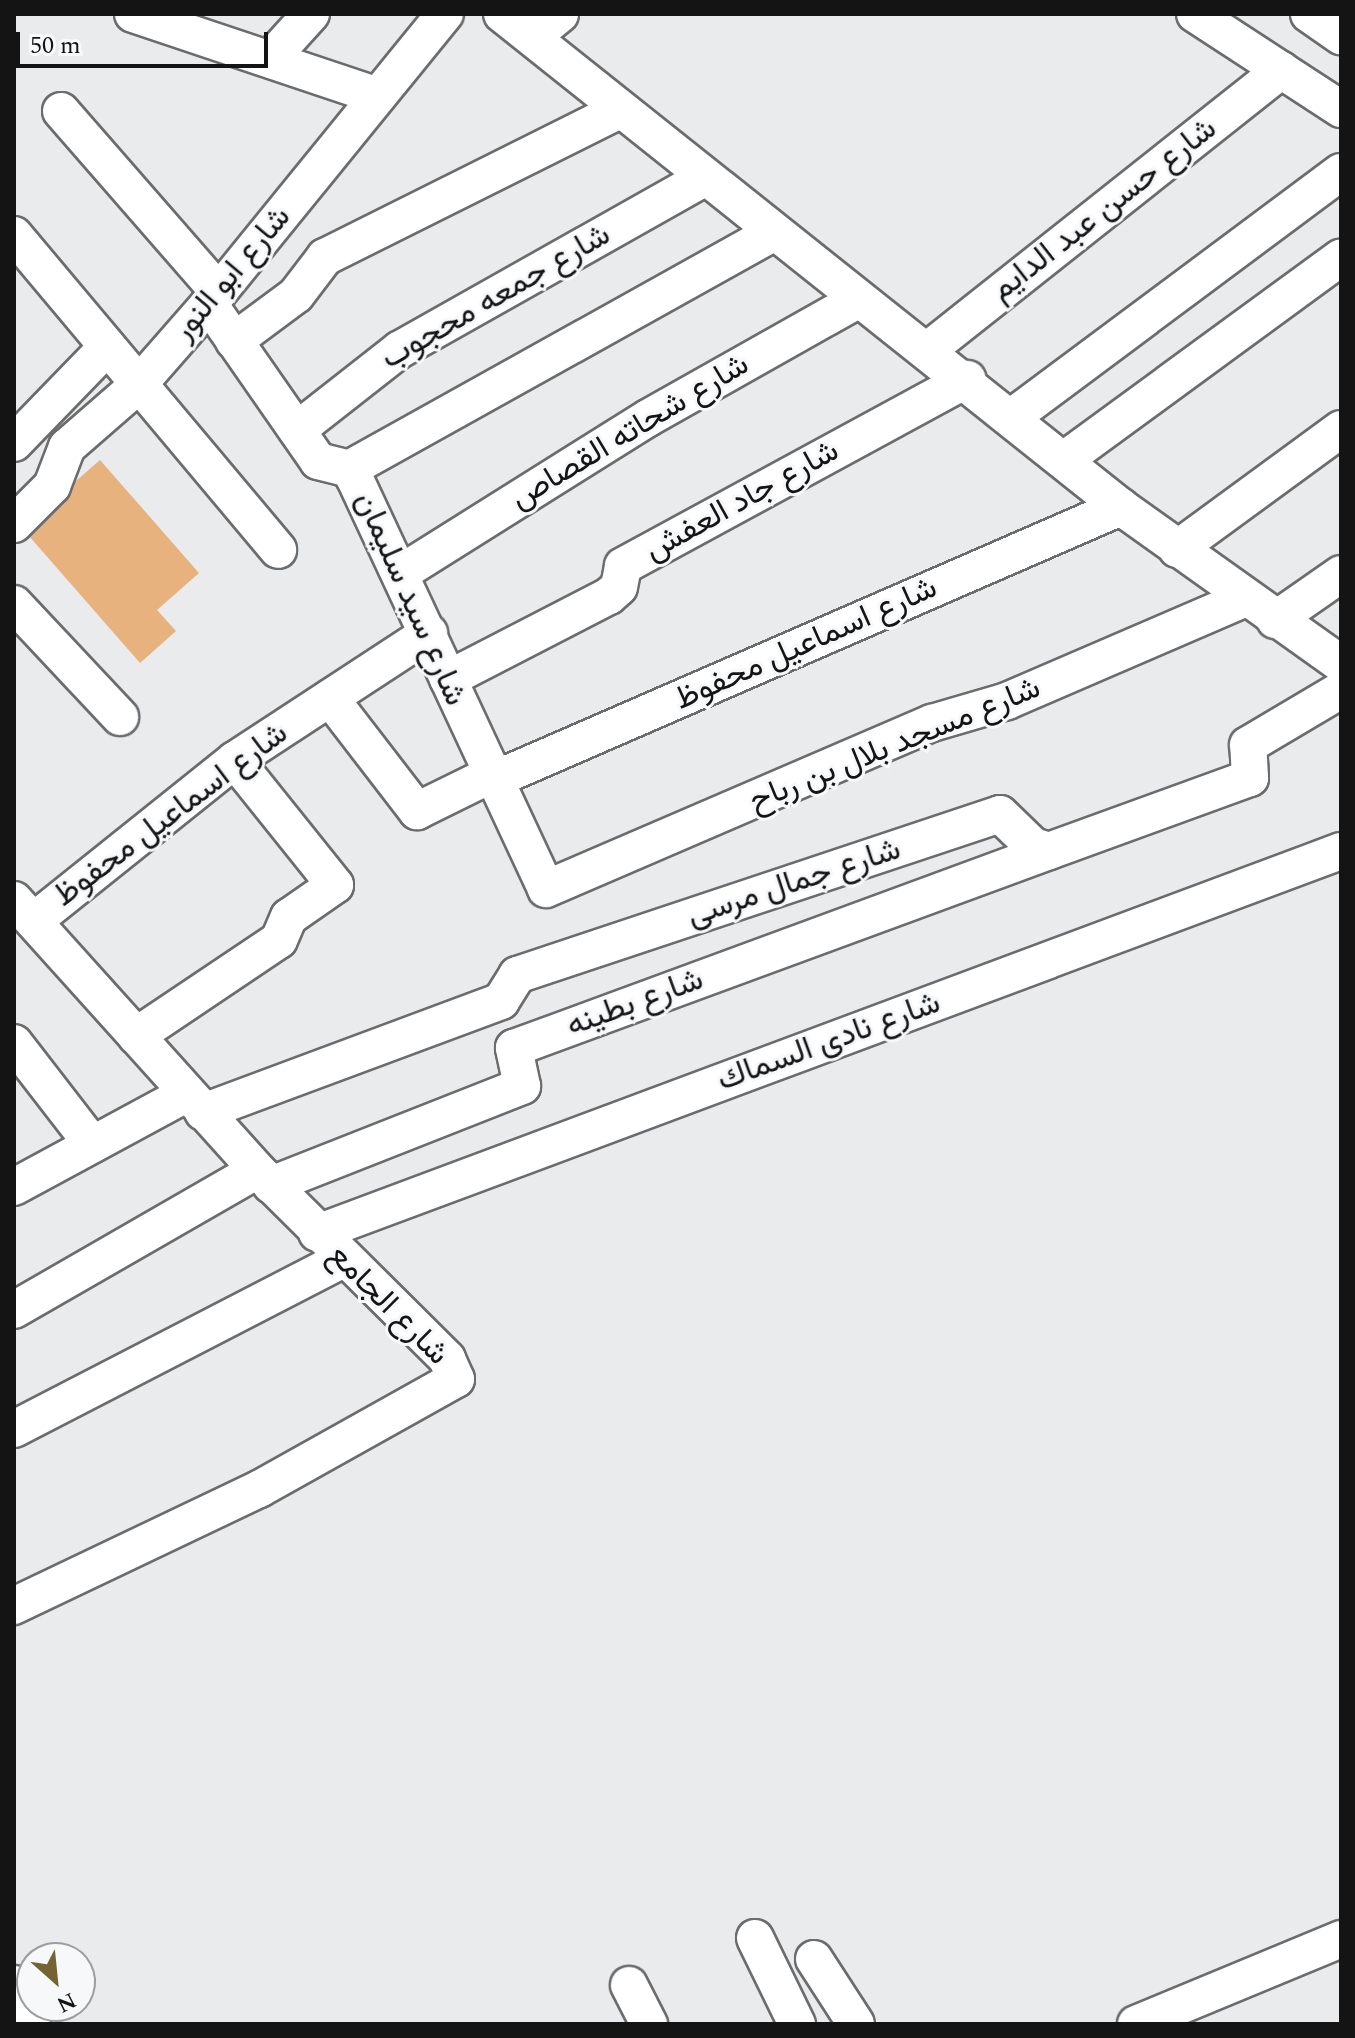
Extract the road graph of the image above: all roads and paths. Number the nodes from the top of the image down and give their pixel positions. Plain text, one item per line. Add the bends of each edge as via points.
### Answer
1 (133, 14) edge
2 (311, 14) edge
3 (445, 14) edge
4 (502, 14) edge
5 (560, 14) edge
6 (1195, 14) edge
7 (1309, 14) edge
8 (1341, 36) edge
9 (532, 37) junction
10 (272, 57) junction
11 (1281, 70) junction
12 (378, 96) junction
13 (1341, 109) edge
14 (620, 110) junction
15 (61, 111) dead end
16 (1341, 172) edge
17 (704, 178) junction
18 (771, 234) junction
19 (18, 249) edge
20 (1341, 257) edge
21 (214, 298) junction
22 (859, 299) junction
23 (234, 341) junction
24 (107, 347) junction
25 (928, 350) junction
26 (967, 379) junction
27 (138, 385) junction
28 (1012, 417) junction
29 (1341, 429) edge
30 (297, 430) junction
31 (14, 443) edge
32 (1064, 460) junction
33 (349, 469) junction
34 (1121, 507) junction
35 (14, 524) edge
36 (1177, 549) junction
37 (278, 550) dead end
38 (404, 571) junction
39 (1341, 574) edge
40 (1244, 599) junction
41 (14, 604) edge
42 (1275, 620) junction
43 (429, 633) junction
44 (1341, 664) edge
45 (448, 679) junction
46 (1341, 690) edge
47 (330, 698) junction
48 (120, 717) dead end
49 (235, 760) junction
50 (490, 778) junction
51 (1049, 851) junction
52 (1341, 851) edge
53 (546, 889) joint
54 (25, 910) edge
55 (136, 1036) junction
56 (14, 1043) edge
57 (194, 1103) junction
58 (92, 1144) junction
59 (264, 1177) junction
60 (14, 1187) edge
61 (317, 1233) junction
62 (343, 1259) junction
63 (14, 1310) edge
64 (14, 1429) edge
65 (14, 1606) edge
66 (755, 1938) dead end
67 (1341, 1939) edge
68 (814, 1959) dead end
69 (14, 1984) edge
70 (629, 1985) dead end
71 (32, 2024) edge
72 (649, 2024) edge
73 (797, 2024) edge
74 (856, 2024) edge
75 (1136, 2024) edge

1 - 10 street
2 - 10 street
3 - 12 street, شارع ابو النور
4 - 9 street
5 - 9 street
6 - 11 street
7 - 8 street
9 - 14 street
10 - 12 street
11 - 13 street
11 - 25 street, شارع حسن عبد الدايم
12 - 21 street, شارع ابو النور
14 - 17 street
14 - 23 street via 325,257 296,295
15 - 21 street, شارع سيد سليمان
16 - 28 street
17 - 18 street
17 - 30 street, شارع جمعه محجوب via 399,350
18 - 22 street
18 - 33 street
19 - 24 street
20 - 32 street
21 - 23 street, شارع سيد سليمان
21 - 27 street, شارع ابو النور
22 - 25 street
22 - 38 street, شارع شحاته القصاص via 648,418
23 - 30 street, شارع سيد سليمان
24 - 27 street
24 - 31 street
25 - 26 street
26 - 28 street
26 - 45 street, شارع جاد العفش via 623,566 619,587 609,596
27 - 35 street, شارع ابو النور via 67,447 52,486
27 - 37 street
28 - 32 street
29 - 36 street
30 - 33 street, شارع سيد سليمان via 322,465
32 - 34 street
33 - 38 street, شارع سيد سليمان
34 - 36 street
34 - 50 street, شارع اسماعيل محفوظ
36 - 40 street
38 - 43 street, شارع سيد سليمان
39 - 42 street
40 - 42 street
40 - 53 street, شارع مسجد بلال بن رباح via 974,714 932,723
41 - 48 street
42 - 44 street
43 - 45 street, شارع سيد سليمان
43 - 47 street, شارع اسماعيل محفوظ
45 - 50 street, شارع سيد سليمان
46 - 51 street via 1248,745 1250,778
47 - 49 street, شارع اسماعيل محفوظ
47 - 50 street, شارع اسماعيل محفوظ via 417,811
49 - 54 street, شارع اسماعيل محفوظ
49 - 55 street via 335,885 289,917 279,940
50 - 53 street, شارع سيد سليمان
51 - 57 street, شارع جمال مرسى via 1033,846 1000,814 517,975 501,1001
51 - 59 street, شارع بطينه via 514,1048 522,1086
52 - 61 street, شارع نادى السماك
54 - 55 street, شارع الجامع
55 - 57 street, شارع الجامع
56 - 58 street
57 - 58 street
57 - 59 street, شارع الجامع
58 - 60 street
59 - 61 street, شارع الجامع
59 - 63 street
61 - 62 street, شارع الجامع
62 - 64 street
62 - 65 street, شارع الجامع via 447,1359 456,1379 451,1387 259,1489
66 - 73 street
67 - 75 street
68 - 74 street
69 - 71 street
70 - 72 street

